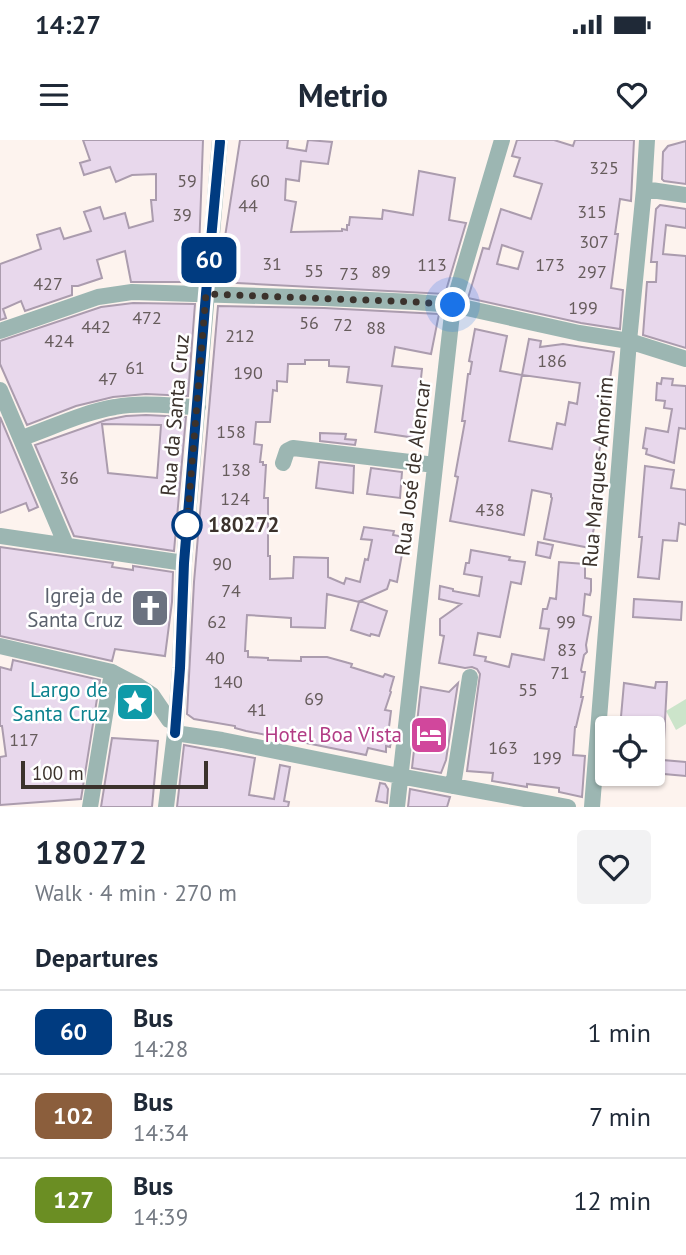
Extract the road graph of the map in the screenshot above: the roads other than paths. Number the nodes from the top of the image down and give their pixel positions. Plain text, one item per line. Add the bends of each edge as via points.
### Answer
1 (502, 140) edge
2 (647, 140) edge
3 (220, 141) edge
4 (644, 189) junction
5 (686, 195) edge
6 (206, 294) junction
7 (453, 305) junction
8 (0, 331) edge
9 (629, 341) junction
10 (686, 359) edge
11 (0, 390) edge
12 (198, 407) junction
13 (22, 438) junction
14 (283, 463) dead end
15 (435, 465) junction
16 (0, 536) edge
17 (66, 545) junction
18 (184, 563) junction
19 (0, 646) edge
20 (113, 672) junction
21 (470, 677) dead end
22 (175, 728) junction
23 (399, 776) junction
24 (453, 786) junction
25 (90, 807) edge
26 (166, 807) edge
27 (397, 807) edge
28 (568, 807) edge
29 (592, 807) edge

1 - 7 street, Rua José de Alencar
2 - 4 street, Rua Marques Amorim
3 - 6 street, Rua da Santa Cruz
4 - 5 street
4 - 9 street, Rua Marques Amorim
6 - 7 street
6 - 8 street via 132,292 98,297
6 - 12 street, Rua da Santa Cruz
7 - 9 street
7 - 15 street, Rua José de Alencar
9 - 10 street
9 - 29 street, Rua Marques Amorim
11 - 13 street
12 - 13 street via 117,406
12 - 18 street, Rua da Santa Cruz
13 - 17 street
14 - 15 street via 287,450 293,448
15 - 23 street, Rua José de Alencar
16 - 17 street
17 - 18 street
18 - 22 street, Rua da Santa Cruz
19 - 20 street
20 - 22 street via 152,695
20 - 25 street
21 - 24 street
22 - 23 street
22 - 26 street, Rua da Santa Cruz
23 - 24 street
23 - 27 street, Rua José de Alencar
24 - 28 street

